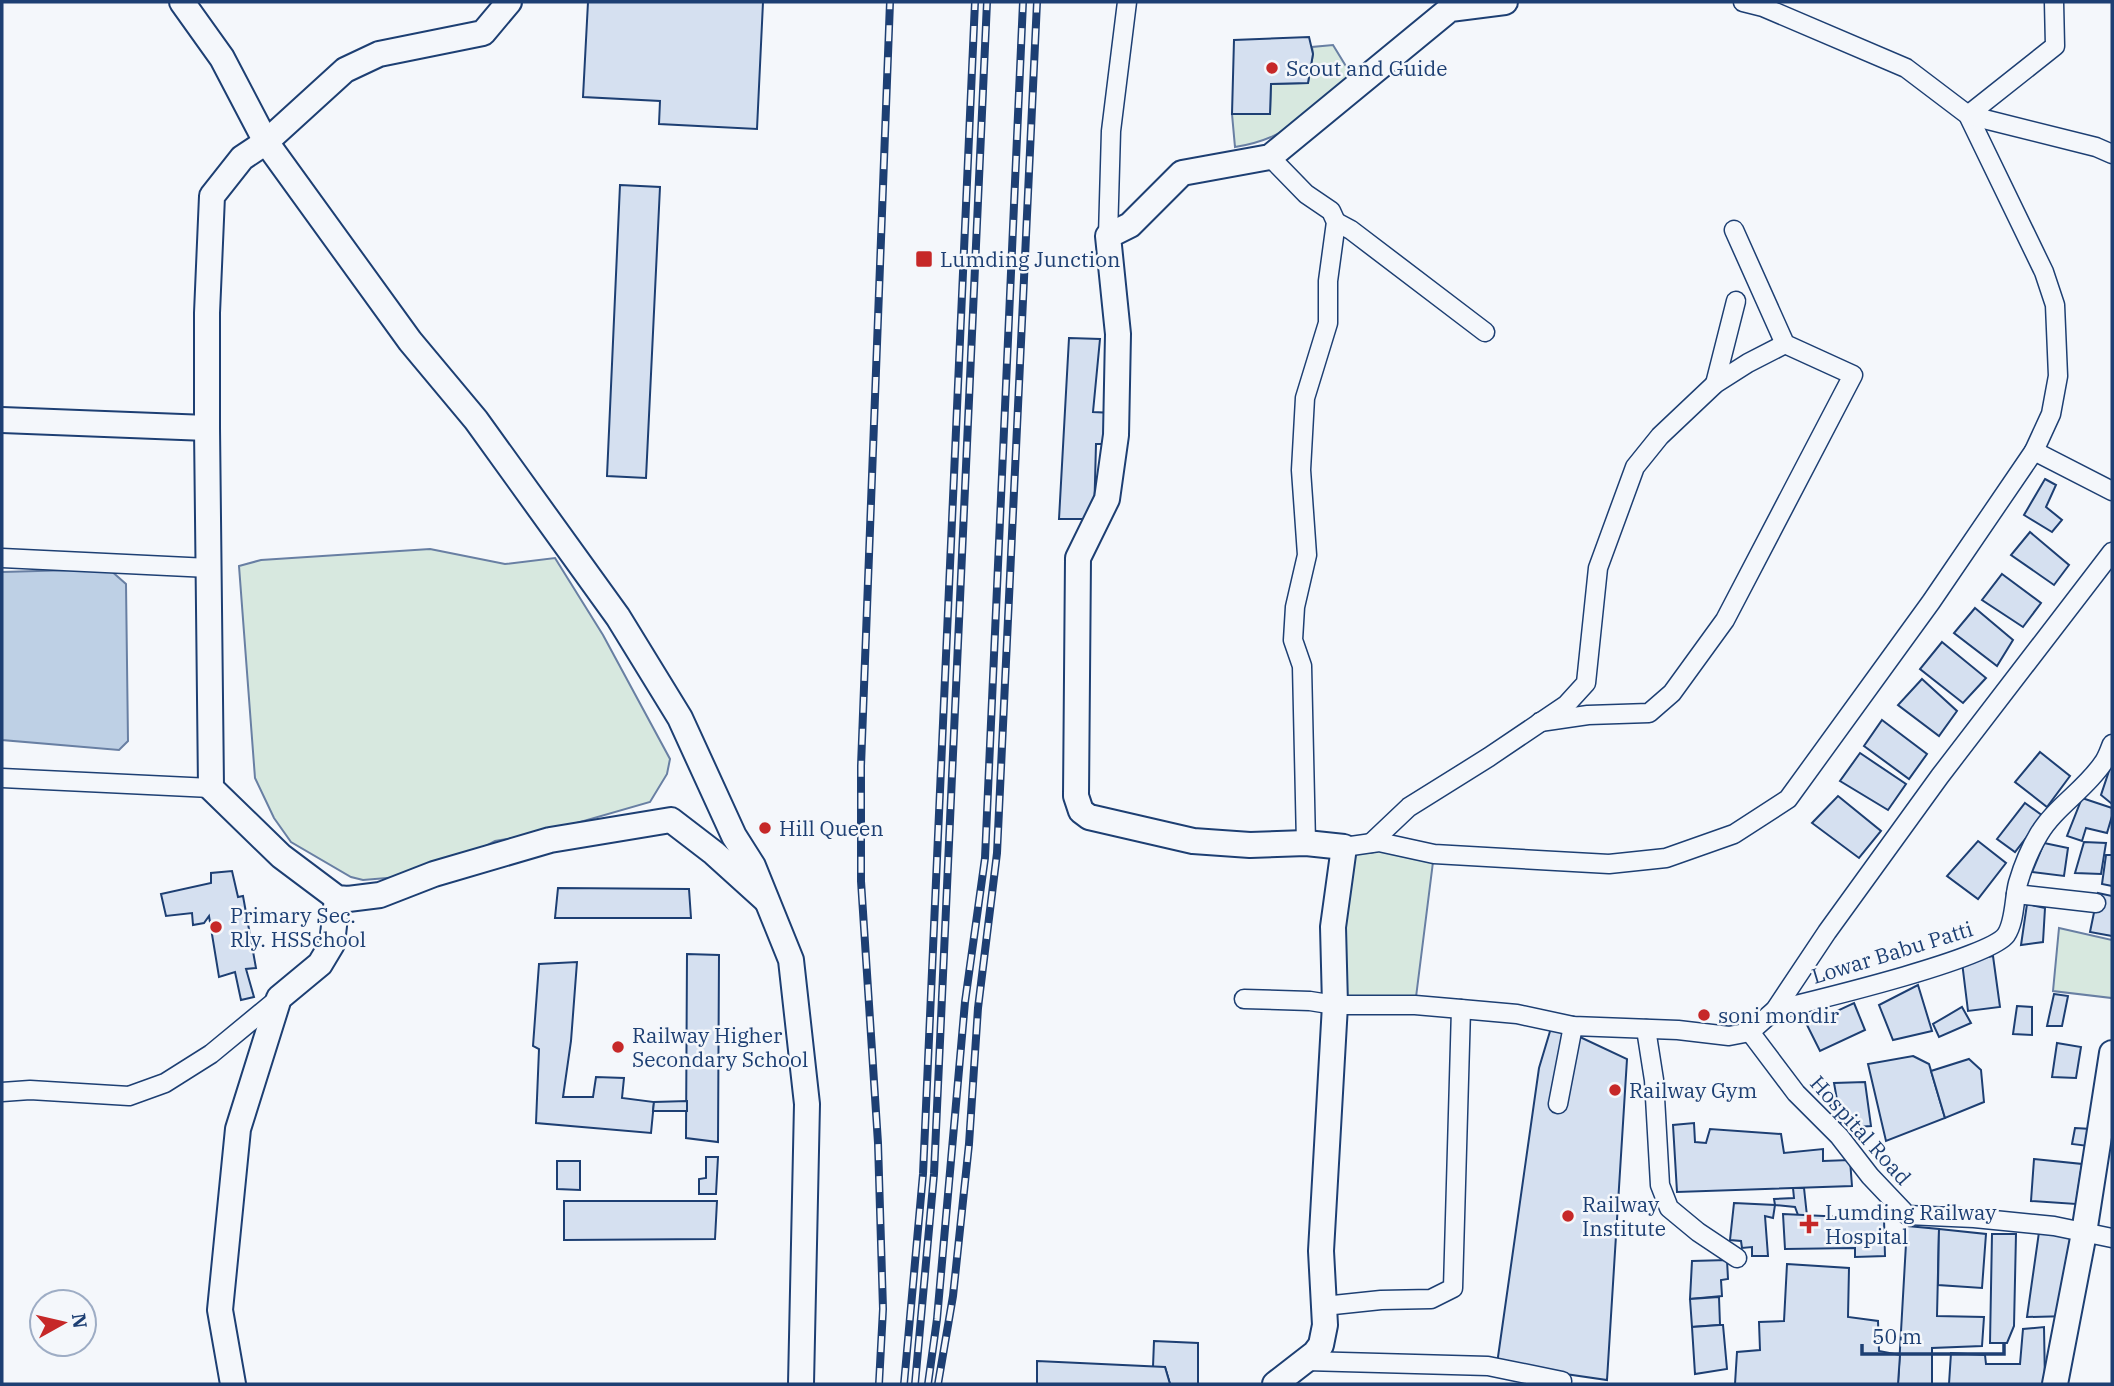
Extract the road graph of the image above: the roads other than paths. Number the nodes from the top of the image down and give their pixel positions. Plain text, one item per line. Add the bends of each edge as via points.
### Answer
1 (182, 2) edge
2 (509, 2) edge
3 (1127, 2) edge
4 (1505, 2) edge
5 (1743, 2) edge
6 (2054, 2) edge
7 (1452, 5) edge
8 (1968, 115) junction
9 (266, 142) junction
10 (2112, 154) edge
11 (1270, 157) junction
12 (1336, 222) junction
13 (1734, 230) dead end
14 (1108, 236) junction
15 (1736, 301) dead end
16 (1485, 332) dead end
17 (1785, 344) junction
18 (1715, 384) junction
19 (2, 419) edge
20 (206, 428) junction
21 (2034, 451) junction
22 (2112, 491) edge
23 (2112, 552) edge
24 (2, 558) edge
25 (209, 568) junction
26 (1540, 722) junction
27 (2112, 744) edge
28 (2, 778) edge
29 (211, 788) junction
30 (1306, 843) junction
31 (1371, 843) junction
32 (1344, 847) junction
33 (2016, 894) junction
34 (337, 898) junction
35 (766, 900) junction
36 (2096, 903) dead end
37 (279, 998) junction
38 (1244, 999) dead end
39 (1335, 1006) junction
40 (1461, 1009) junction
41 (1775, 1010) junction
42 (1573, 1026) junction
43 (1646, 1029) junction
44 (1750, 1032) junction
45 (2112, 1053) edge
46 (2, 1091) edge
47 (1558, 1104) dead end
48 (2084, 1233) junction
49 (2112, 1238) edge
50 (1737, 1258) dead end
51 (1324, 1306) junction
52 (1306, 1361) junction
53 (1562, 1381) dead end
54 (233, 1384) edge
55 (801, 1384) edge
56 (1275, 1384) edge
57 (2055, 1384) edge

1 - 9 main road via 222,58
2 - 9 main road via 484,33 379,54 345,70
3 - 14 street via 1111,131
4 - 7 main road
5 - 8 street via 1906,68
6 - 8 street via 2055,46
7 - 11 main road
8 - 10 street
8 - 21 street via 2035,252 2055,305 2058,376 2051,414
9 - 20 main road via 242,158 212,196
9 - 35 main road via 618,617 680,718
11 - 12 street via 1331,211
11 - 14 main road via 1182,173 1130,225
12 - 16 street
12 - 30 street via 1328,323 1306,398 1301,470 1307,555 1293,640 1302,666
13 - 17 street
14 - 30 main road via 1118,334 1116,435 1107,499 1078,558 1076,796 1081,811 1089,817 1193,841
15 - 18 street
17 - 18 street
17 - 26 street via 1853,375 1725,620 1672,693 1649,713
18 - 26 street via 1660,436 1635,467 1598,568 1586,683 1566,705
19 - 20 main road
20 - 25 main road
21 - 22 street
21 - 31 street via 1788,799 1734,834 1666,858 1609,864 1443,855
23 - 41 street via 1940,776
24 - 25 street
25 - 29 main road
26 - 31 street via 1409,807
27 - 33 street, Lowar Babu Patti via 2102,764 2040,833
28 - 29 street
29 - 34 main road via 281,856
30 - 32 main road
31 - 32 street
32 - 39 main road via 1333,927
33 - 36 street
33 - 41 street, Lowar Babu Patti via 2007,933 1998,942 1866,988
34 - 35 main road via 380,895 434,874 561,837 671,820
34 - 37 main road via 332,944 320,964
35 - 55 main road via 791,960 807,1104
37 - 46 street via 211,1054 165,1083 129,1096
37 - 54 main road via 238,1129 220,1310
38 - 39 street
39 - 40 street
39 - 51 main road via 1321,1251
40 - 42 street
40 - 51 street via 1453,1288 1431,1299
41 - 44 street
42 - 43 street
42 - 47 street
43 - 44 street via 1729,1036
43 - 50 street via 1660,1185 1669,1208
44 - 48 street, Hospital Road via 1796,1093 1907,1215 2024,1222
45 - 48 main road
48 - 49 street, Hospital Road
48 - 57 main road
51 - 52 main road via 1321,1345
52 - 53 street via 1488,1366
52 - 56 main road

